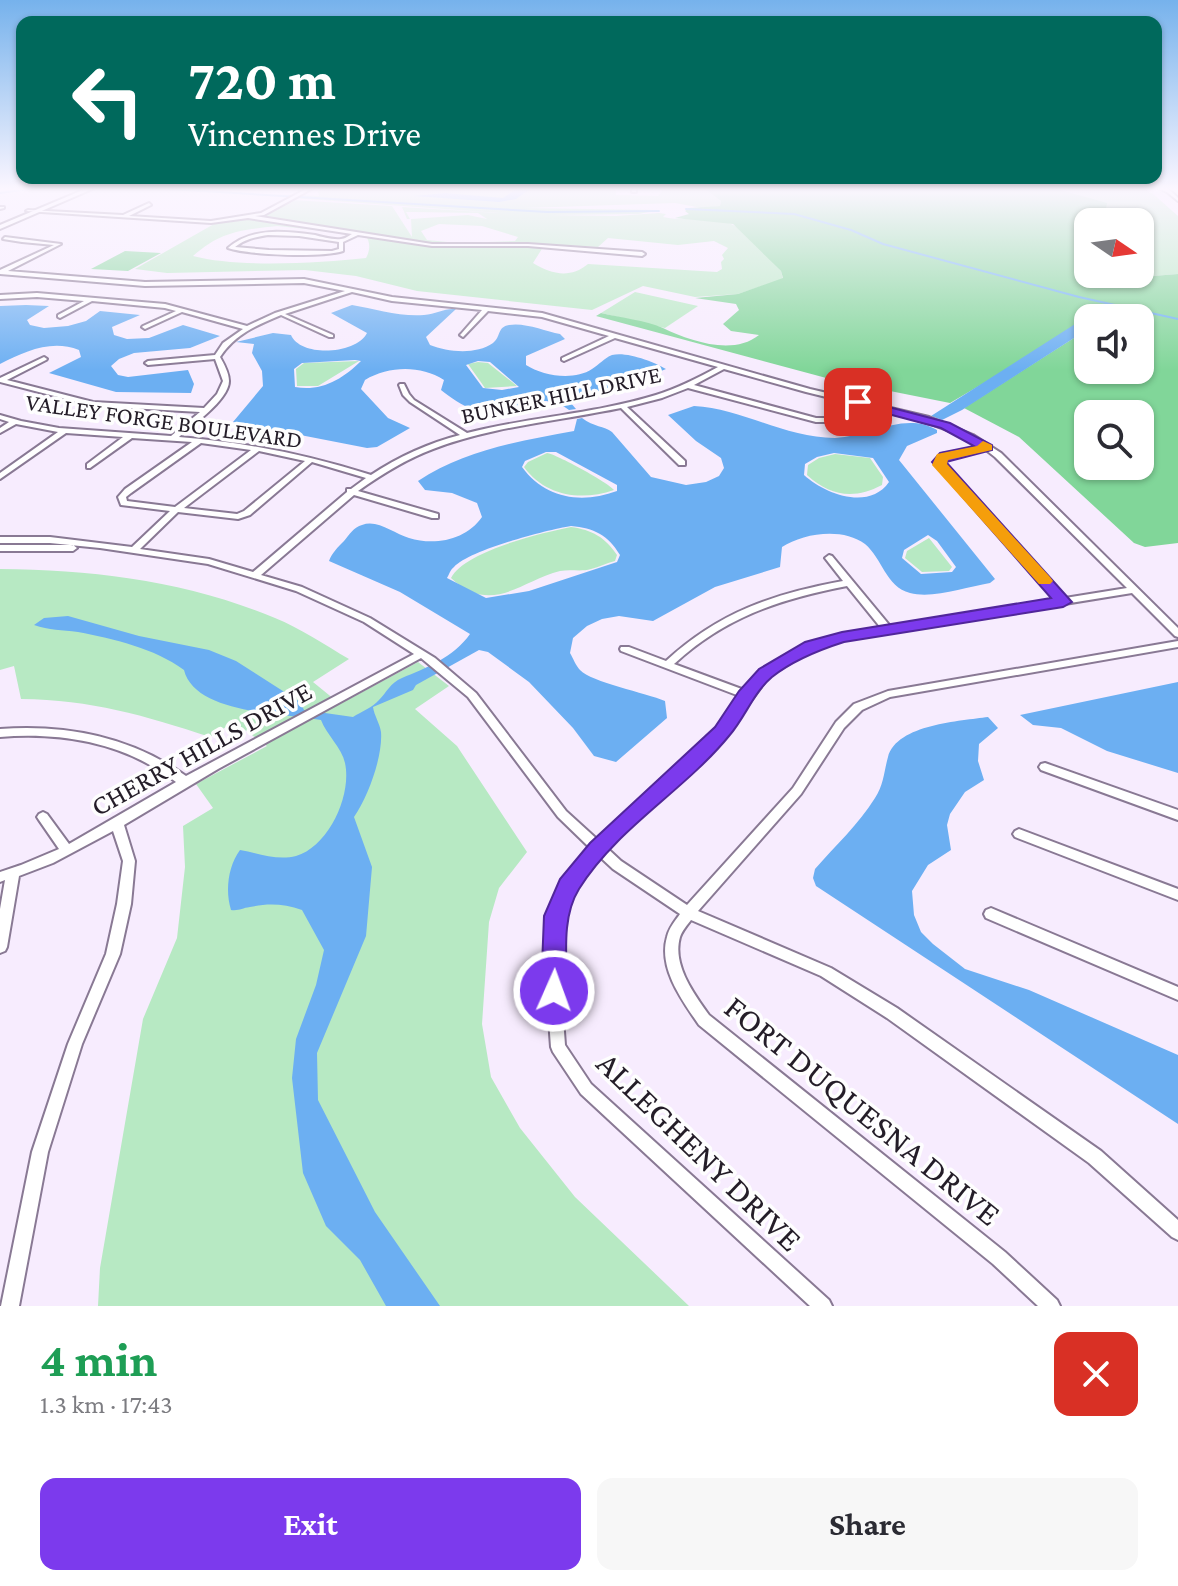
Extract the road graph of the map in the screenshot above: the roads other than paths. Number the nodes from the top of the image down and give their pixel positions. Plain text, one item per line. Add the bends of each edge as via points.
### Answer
1 (51, 248) edge
2 (230, 248) edge
3 (340, 248) edge
4 (569, 248) edge
5 (639, 253) dead end
6 (1, 272) edge
7 (354, 290) junction
8 (0, 297) edge
9 (91, 299) junction
10 (487, 308) junction
11 (185, 310) junction
12 (284, 315) junction
13 (60, 316) dead end
14 (145, 327) dead end
15 (247, 328) junction
16 (463, 335) dead end
17 (616, 335) junction
18 (331, 336) dead end
19 (217, 357) junction
20 (44, 359) dead end
21 (564, 359) dead end
22 (148, 363) dead end
23 (722, 368) junction
24 (1, 380) edge
25 (402, 385) dead end
26 (690, 386) junction
27 (622, 406) junction
28 (874, 406) junction
29 (204, 410) junction
30 (0, 417) edge
31 (14, 422) junction
32 (0, 431) edge
33 (63, 432) junction
34 (130, 435) junction
35 (466, 436) junction
36 (173, 438) junction
37 (199, 441) junction
38 (987, 448) junction
39 (255, 451) junction
40 (309, 461) junction
41 (682, 463) dead end
42 (90, 466) dead end
43 (0, 477) edge
44 (370, 477) junction
45 (350, 491) junction
46 (177, 509) junction
47 (435, 516) dead end
48 (37, 539) junction
49 (2, 544) edge
50 (29, 548) junction
51 (130, 549) junction
52 (829, 558) dead end
53 (256, 574) junction
54 (847, 583) junction
55 (1134, 590) junction
56 (1063, 602) junction
57 (887, 629) junction
58 (1178, 634) edge
59 (1178, 644) edge
60 (625, 649) dead end
61 (427, 657) junction
62 (667, 665) junction
63 (746, 695) junction
64 (0, 733) edge
65 (1045, 767) dead end
66 (185, 782) junction
67 (1178, 815) edge
68 (43, 817) dead end
69 (117, 823) junction
70 (1019, 834) dead end
71 (66, 849) junction
72 (598, 849) junction
73 (7, 875) edge
74 (1178, 895) edge
75 (688, 913) junction
76 (991, 914) dead end
77 (0, 947) edge
78 (1178, 994) edge
79 (1178, 1231) edge
80 (10, 1306) edge
81 (823, 1306) edge
82 (1051, 1306) edge

1 - 6 street
2 - 3 street via 332,253
4 - 5 street
6 - 7 street via 145,284 290,280
7 - 10 street
7 - 12 street
8 - 9 street
9 - 11 street
9 - 13 street
10 - 16 street
10 - 17 street via 542,315
11 - 14 street
11 - 15 street
12 - 15 street
12 - 18 street
15 - 19 street via 227,340
17 - 21 street
17 - 23 street
19 - 22 street
19 - 29 street via 225,388
20 - 24 street
23 - 26 street, BUNKER HILL DRIVE
23 - 28 street
24 - 29 street via 93,404
25 - 35 street via 412,401
26 - 27 street, BUNKER HILL DRIVE
26 - 28 street via 816,420 849,420
27 - 35 street, BUNKER HILL DRIVE
27 - 41 street
28 - 38 street via 946,425
29 - 36 street
30 - 31 street, VALLEY FORGE BOULEVARD
31 - 32 street
31 - 33 street, VALLEY FORGE BOULEVARD
33 - 34 street, VALLEY FORGE BOULEVARD
33 - 43 street
34 - 36 street, VALLEY FORGE BOULEVARD
34 - 42 street
35 - 44 street, BUNKER HILL DRIVE
36 - 37 street, VALLEY FORGE BOULEVARD
37 - 39 street, VALLEY FORGE BOULEVARD
37 - 46 street via 122,497 128,505
38 - 55 street
38 - 56 street via 945,456 939,462
39 - 40 street, VALLEY FORGE BOULEVARD
39 - 46 street
40 - 44 street, VALLEY FORGE BOULEVARD
40 - 46 street via 242,515
44 - 45 street, BUNKER HILL DRIVE
45 - 47 street
45 - 53 street, BUNKER HILL DRIVE
46 - 51 street
48 - 49 street
48 - 50 street
48 - 51 street
49 - 50 street
50 - 51 street
51 - 53 street
52 - 54 street
53 - 61 street via 328,600
54 - 57 street
54 - 62 street via 770,599 741,612 710,628
55 - 56 street, ALLEGHENY DRIVE
55 - 58 street
56 - 57 street, ALLEGHENY DRIVE
57 - 63 street, ALLEGHENY DRIVE via 812,646 766,673
59 - 75 street, FORT DUQUESNA DRIVE via 888,694 858,707 797,791
60 - 62 street
61 - 66 street, CHERRY HILLS DRIVE
61 - 72 street via 472,695 562,814
62 - 63 street
63 - 72 street, ALLEGHENY DRIVE via 722,731
64 - 66 street via 65,733 142,753
65 - 67 street
66 - 69 street, CHERRY HILLS DRIVE
68 - 71 street
69 - 71 street, CHERRY HILLS DRIVE
69 - 80 street via 129,861 113,954 75,1044 40,1152
70 - 74 street
71 - 73 street, CHERRY HILLS DRIVE
72 - 75 street
72 - 81 street, ALLEGHENY DRIVE via 568,886 556,916 558,1047 586,1089
73 - 77 street
75 - 79 street via 826,972 892,1013 1095,1157
75 - 82 street, FORT DUQUESNA DRIVE via 674,935 674,960 683,990 704,1020
76 - 78 street

